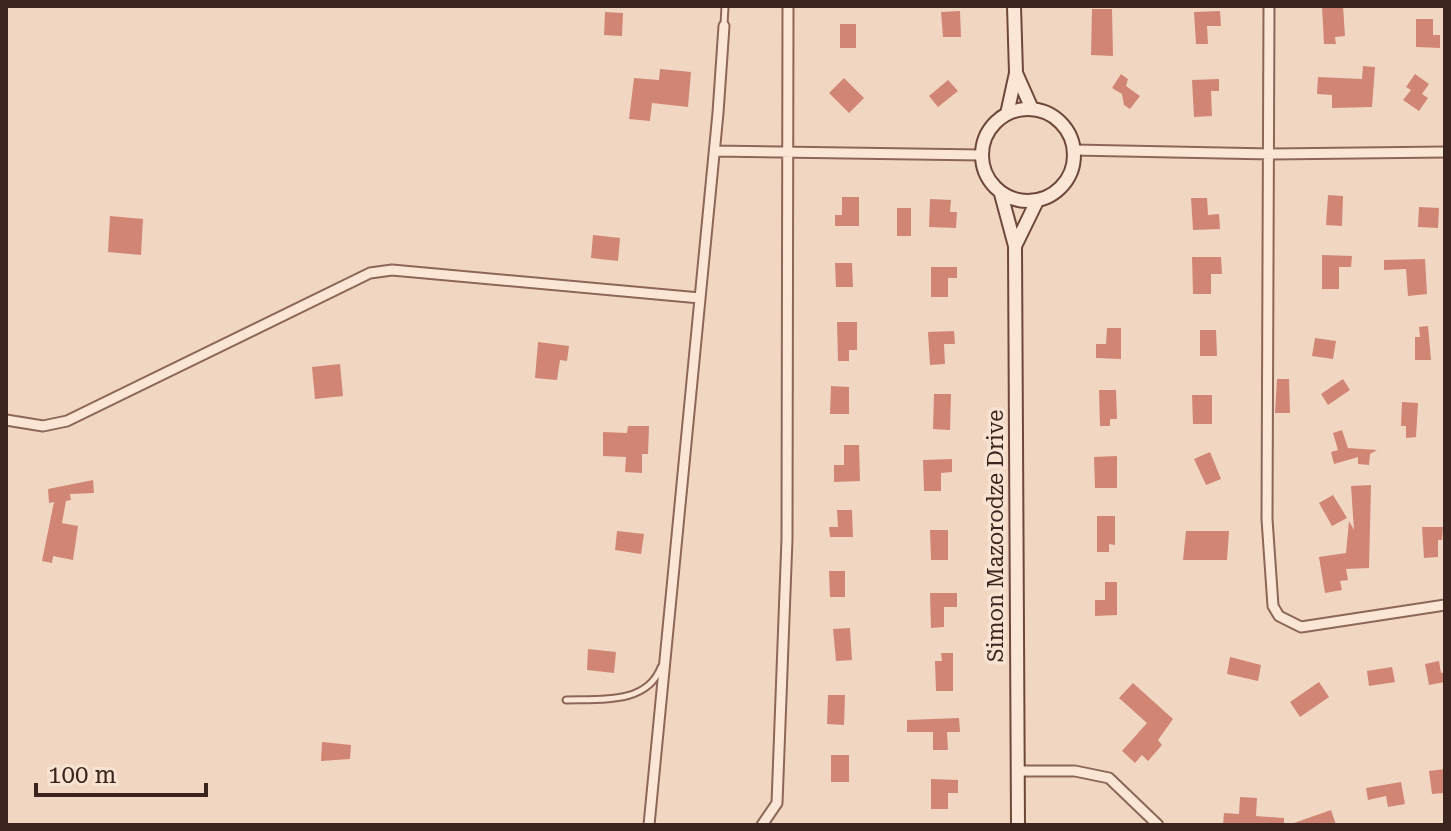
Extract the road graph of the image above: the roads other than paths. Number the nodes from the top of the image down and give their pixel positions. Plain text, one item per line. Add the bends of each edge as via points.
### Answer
1 (725, 6) edge
2 (788, 6) edge
3 (1014, 6) edge
4 (1269, 6) edge
5 (724, 26) joint
6 (1016, 73) junction
7 (1032, 109) junction
8 (1007, 114) junction
9 (789, 150) junction
10 (1074, 150) junction
11 (715, 151) junction
12 (1445, 152) edge
13 (1271, 154) junction
14 (981, 155) junction
15 (1001, 194) junction
16 (1037, 201) junction
17 (1015, 246) junction
18 (700, 298) junction
19 (6, 420) edge
20 (1445, 605) edge
21 (663, 662) junction
22 (566, 700) dead end
23 (1018, 771) junction
24 (649, 825) edge
25 (762, 825) edge
26 (1018, 825) edge
27 (1158, 825) edge

1 - 5 lane
2 - 9 street
3 - 6 street
4 - 13 street
5 - 11 street
6 - 7 street
6 - 8 street
7 - 8 street
7 - 10 street via 1055,118
8 - 14 street via 993,124
9 - 11 street
9 - 14 street
9 - 25 street via 787,539 777,803
10 - 13 street
10 - 16 street, Simon Mazorodze Drive via 1066,183
11 - 18 street
12 - 13 street
13 - 20 street via 1267,519 1273,606 1279,616 1301,627
14 - 15 street, Simon Mazorodze Drive via 986,177
15 - 16 street
15 - 17 street, Simon Mazorodze Drive
16 - 17 street, Simon Mazorodze Drive
17 - 23 street, Simon Mazorodze Drive
18 - 19 street via 392,270 370,273 67,421 43,426
18 - 21 street
21 - 22 lane via 651,681 627,698
21 - 24 street
23 - 26 street, Simon Mazorodze Drive
23 - 27 street via 1075,771 1109,778

